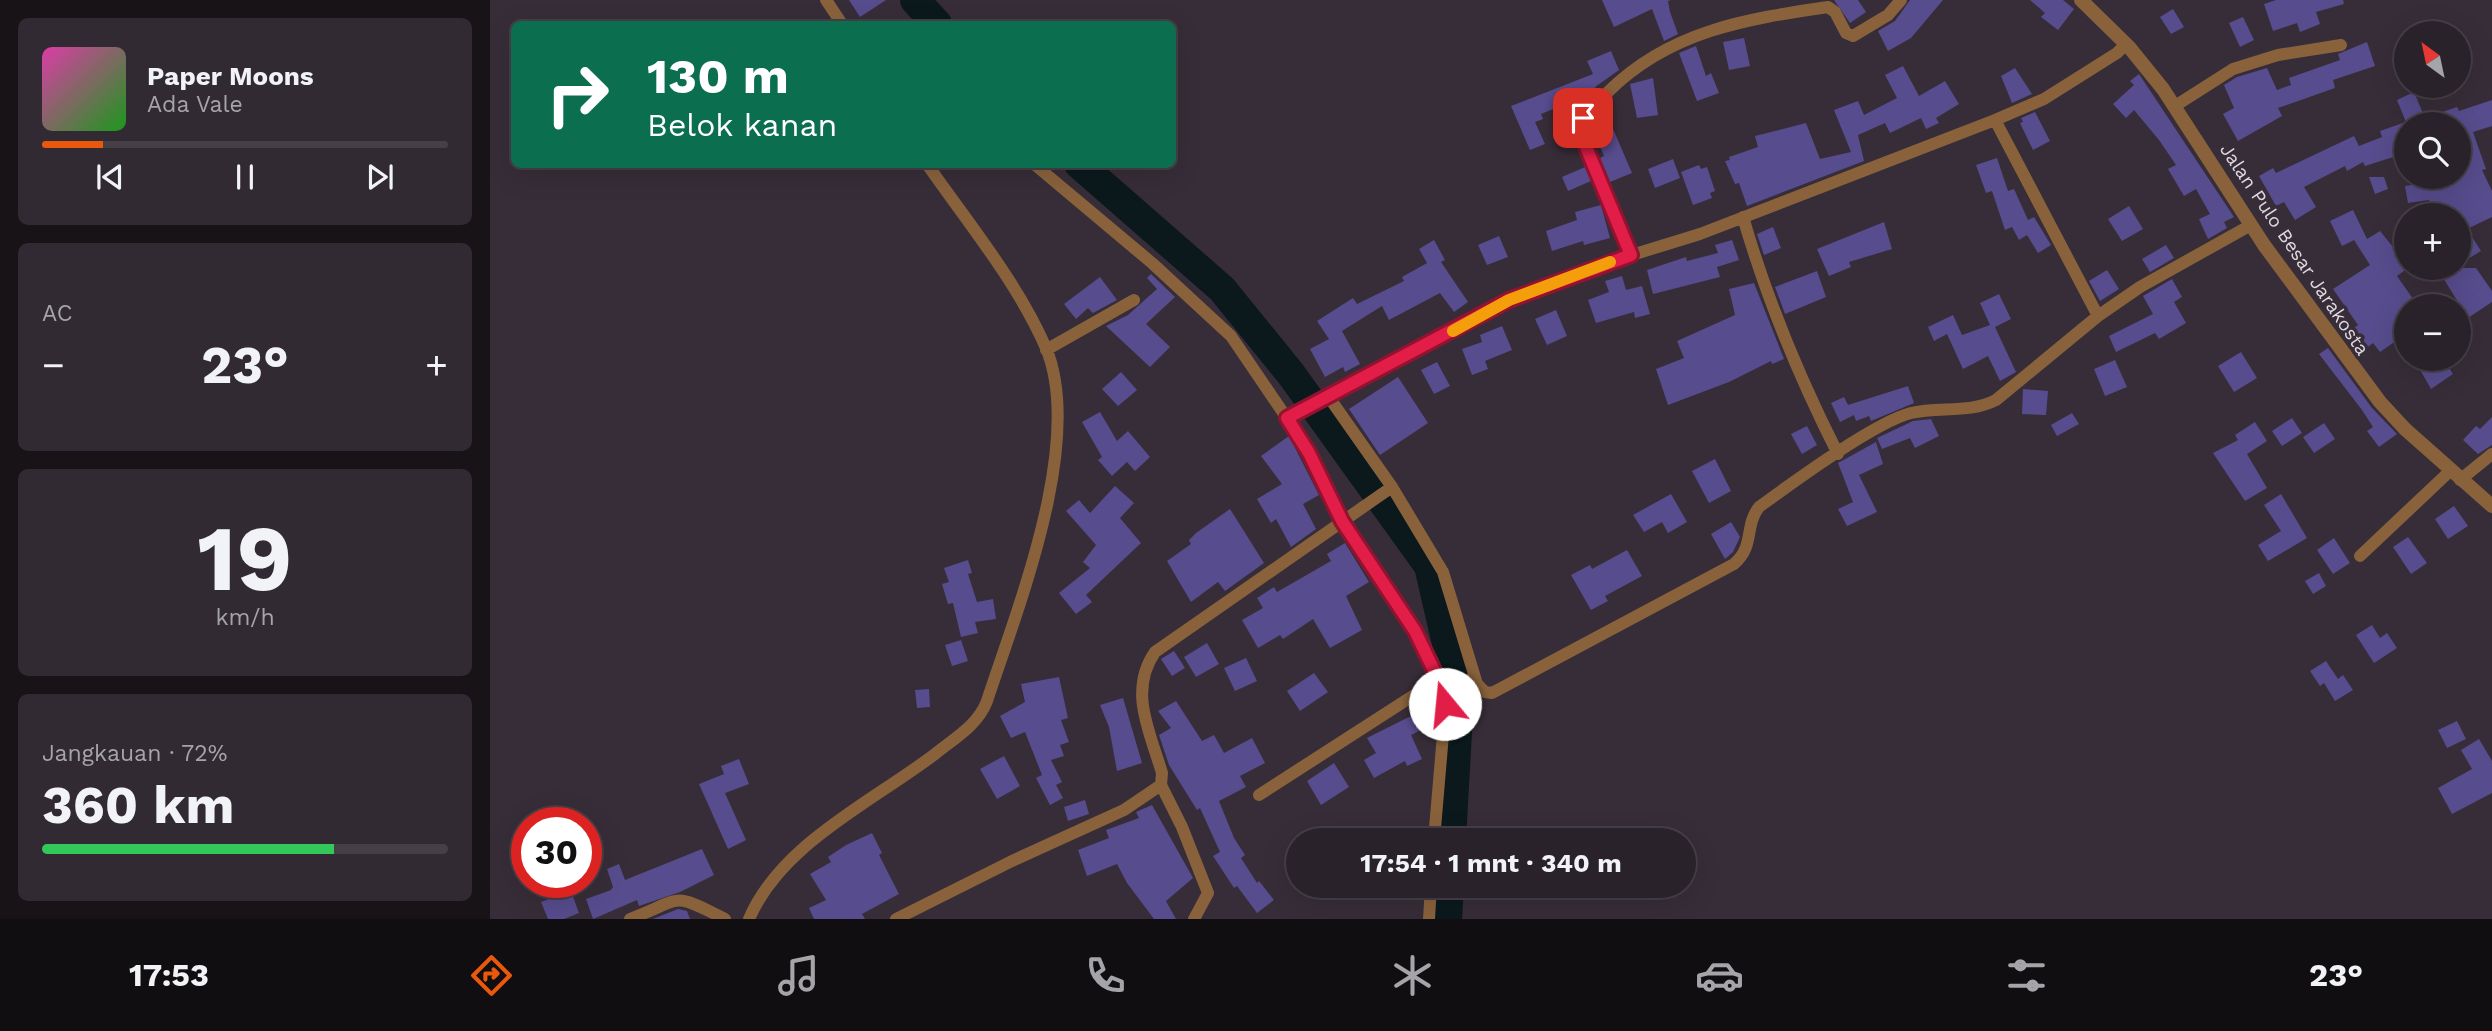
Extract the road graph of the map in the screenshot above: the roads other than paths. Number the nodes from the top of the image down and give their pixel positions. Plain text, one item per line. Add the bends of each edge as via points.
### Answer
1 (826, 0) edge
2 (1901, 0) edge
3 (2081, 0) edge
4 (840, 21) edge
5 (2122, 39) junction
6 (2341, 45) dead end
7 (2175, 106) junction
8 (1996, 120) junction
9 (931, 168) edge
10 (1039, 168) edge
11 (1743, 218) junction
12 (2251, 225) junction
13 (1631, 255) junction
14 (1134, 300) dead end
15 (2098, 316) junction
16 (1046, 350) junction
17 (1328, 396) junction
18 (1289, 416) junction
19 (1838, 454) junction
20 (2492, 454) edge
21 (2455, 475) junction
22 (1388, 489) junction
23 (2492, 506) edge
24 (1342, 521) junction
25 (2360, 555) dead end
26 (1471, 679) junction
27 (1444, 684) junction
28 (1161, 785) junction
29 (1259, 794) dead end
30 (1435, 828) edge
31 (1430, 898) edge
32 (630, 919) edge
33 (725, 919) edge
34 (749, 919) edge
35 (896, 919) edge
36 (1194, 919) edge
37 (1429, 919) edge

1 - 4 street
2 - 13 street via 1888,15 1853,36 1828,8 1712,28 1660,52 1617,83 1583,118 1581,135
3 - 5 street, Jalan Pulo Besar Jarakosta
5 - 7 street, Jalan Pulo Besar Jarakosta
5 - 8 street via 2124,46 2117,53 2081,77
6 - 7 street via 2278,55 2233,69
7 - 12 street, Jalan Pulo Besar Jarakosta
8 - 11 street
8 - 15 street
9 - 16 street via 1028,312
10 - 18 street via 1203,308 1231,336
11 - 13 street
11 - 19 street via 1762,283 1801,382
12 - 15 street
12 - 21 street, Jalan Pulo Besar Jarakosta via 2380,402
13 - 17 street via 1509,300
14 - 16 street
15 - 19 street via 1996,400 1977,408 1911,413
16 - 34 street via 1055,392 1051,482 1037,546 984,709 952,741 783,865
17 - 18 street
17 - 22 street
18 - 24 street
19 - 26 street via 1759,507 1751,520 1746,551 1734,564 1496,692 1485,692
20 - 21 street
21 - 23 street, Jalan Pulo Besar Jarakosta
21 - 25 street
22 - 24 street
22 - 26 street via 1443,572
24 - 27 street via 1402,609
24 - 28 street via 1187,628 1150,659 1140,694 1162,773
26 - 27 street
27 - 29 street via 1422,690
27 - 30 street
28 - 35 street via 1125,810
28 - 36 street via 1208,893
31 - 37 street
32 - 33 street via 677,898

